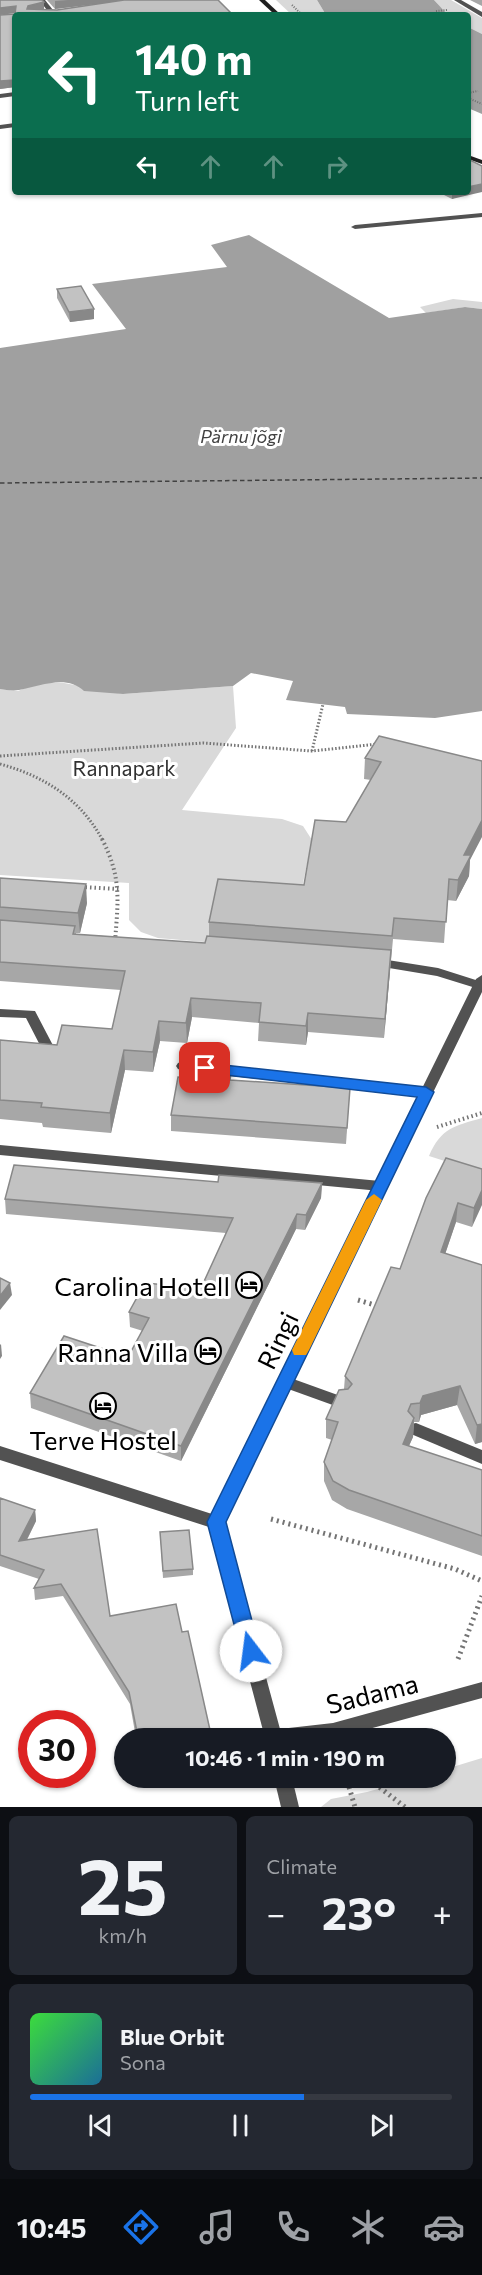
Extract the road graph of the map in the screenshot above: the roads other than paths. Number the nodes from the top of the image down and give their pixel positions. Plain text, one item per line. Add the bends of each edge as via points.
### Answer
1 (42, 0) edge
2 (262, 0) edge
3 (457, 0) edge
4 (51, 12) edge
5 (275, 12) edge
6 (482, 15) edge
7 (482, 215) edge
8 (355, 227) dead end
9 (361, 961) edge
10 (480, 982) edge
11 (0, 1013) edge
12 (33, 1057) edge
13 (183, 1066) dead end
14 (426, 1092) junction
15 (0, 1150) edge
16 (380, 1186) junction
17 (285, 1382) junction
18 (341, 1402) edge
19 (416, 1429) edge
20 (0, 1453) edge
21 (482, 1457) edge
22 (216, 1522) junction
23 (482, 1690) edge
24 (271, 1728) edge
25 (344, 1728) edge
26 (285, 1788) edge
27 (290, 1807) edge

1 - 4 street
2 - 5 main road
3 - 6 street
7 - 8 street
9 - 10 street via 397,964
10 - 14 street, Ringi
11 - 12 street via 30,1014 51,1055
13 - 14 street
14 - 16 street, Ringi
15 - 16 street
16 - 17 street, Ringi
17 - 18 street
17 - 22 street, Ringi
19 - 21 street
20 - 22 street
22 - 24 street
23 - 25 street, Sadama
26 - 27 street

